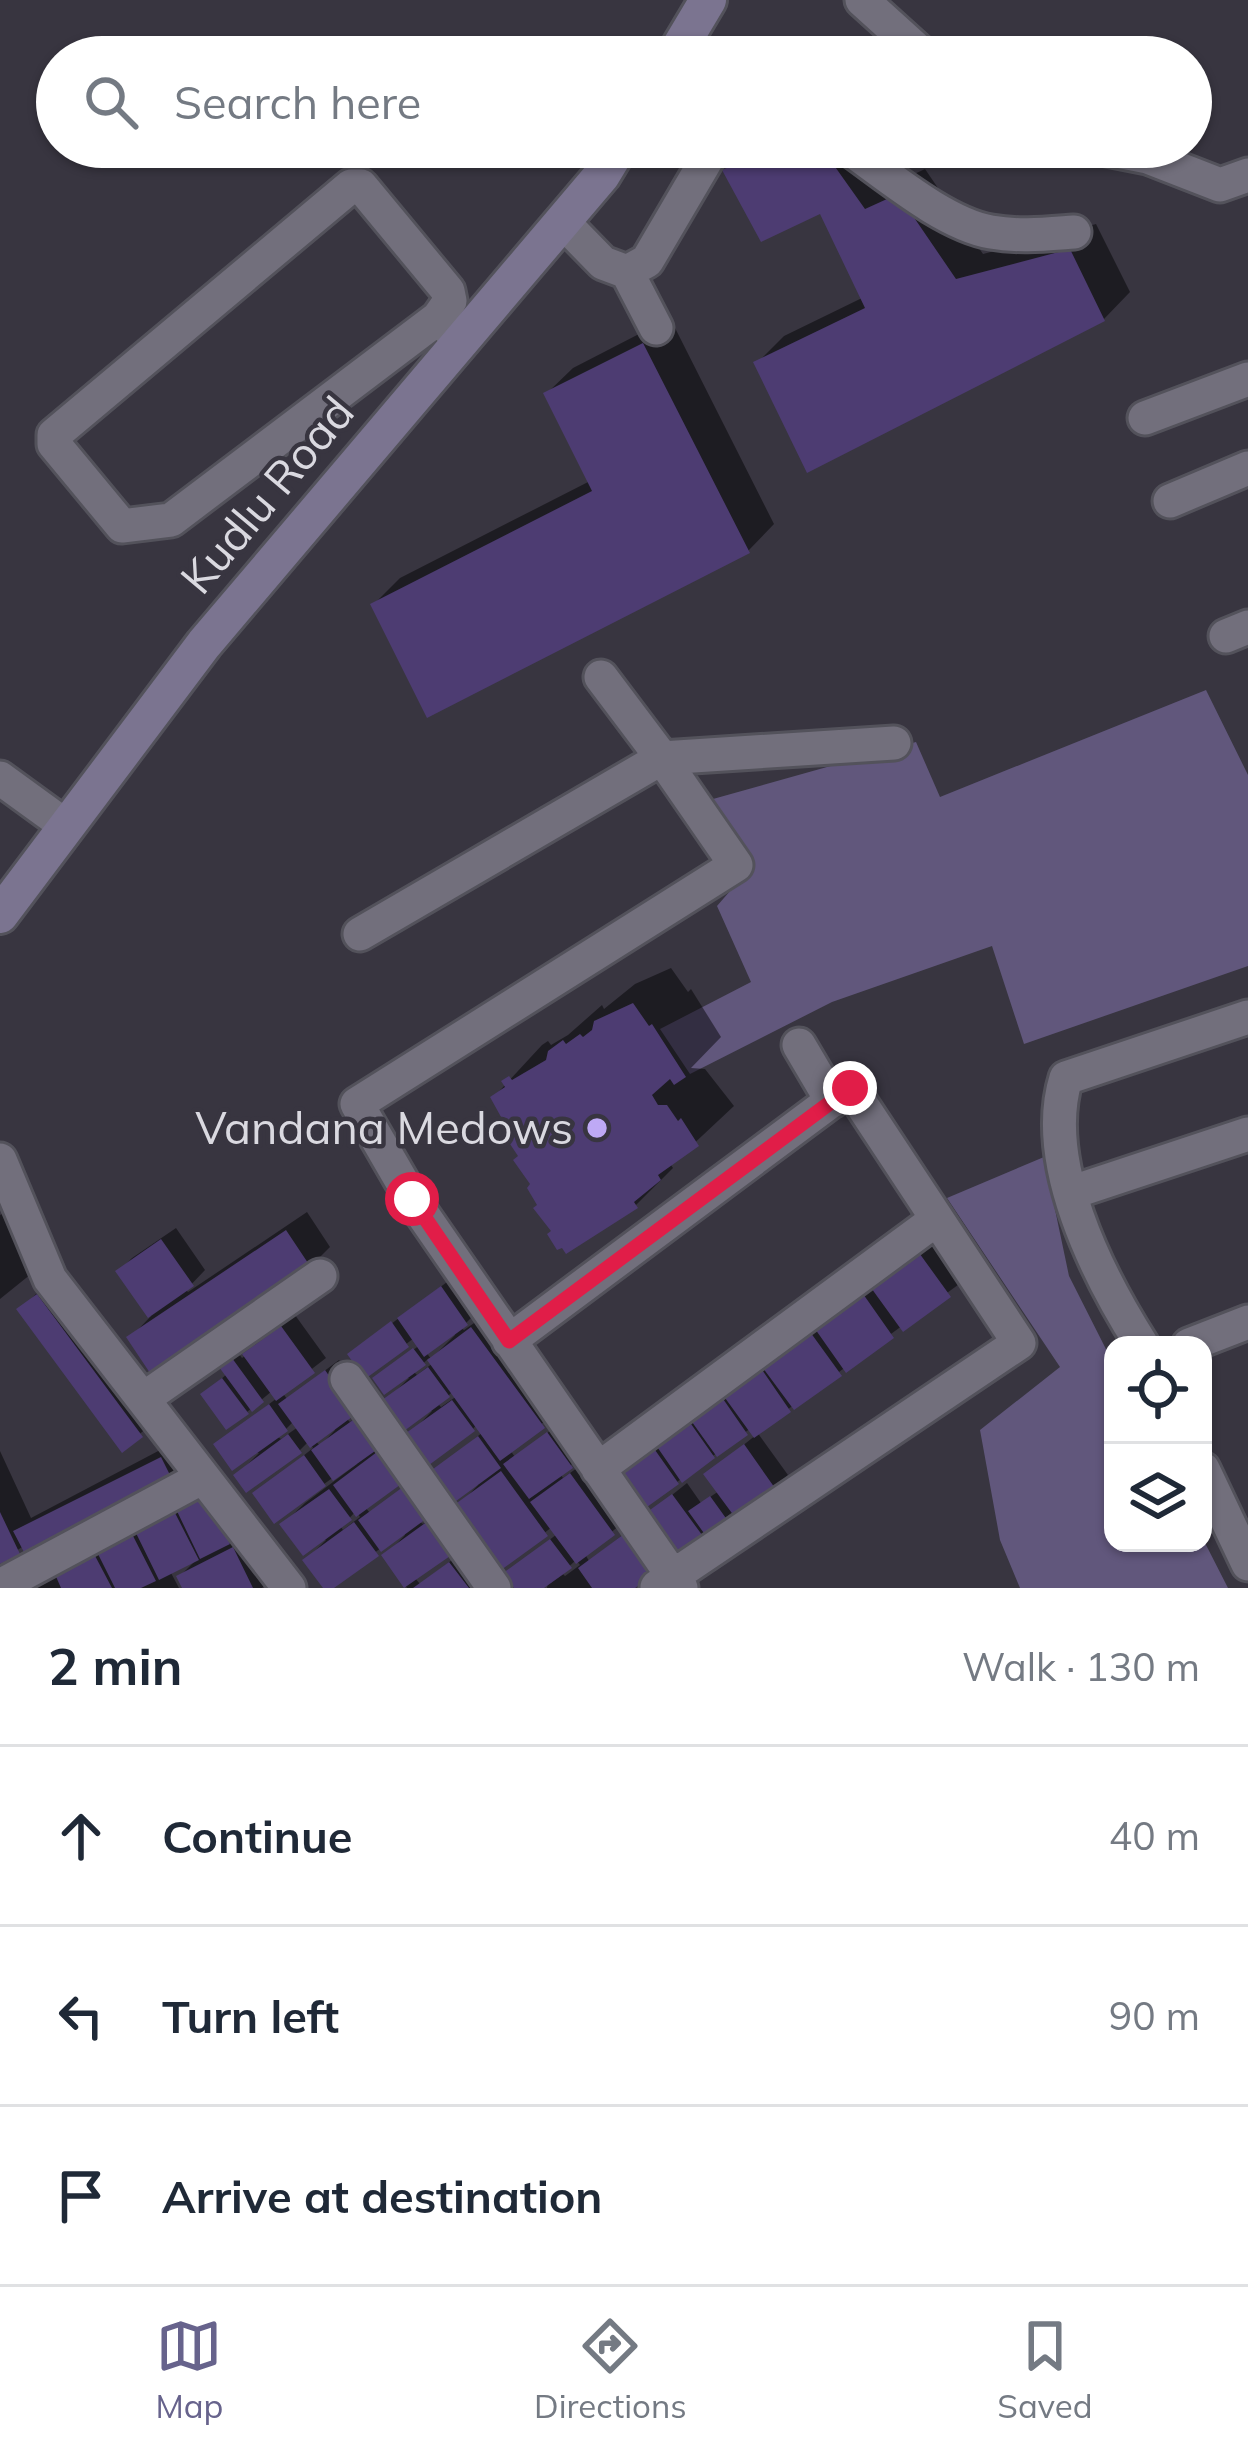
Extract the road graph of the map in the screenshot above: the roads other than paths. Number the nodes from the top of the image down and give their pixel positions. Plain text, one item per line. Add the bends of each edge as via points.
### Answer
1 (708, 0) edge
2 (862, 0) edge
3 (687, 36) edge
4 (902, 36) edge
5 (606, 168) edge
6 (702, 168) edge
7 (878, 168) edge
8 (1176, 168) edge
9 (1248, 175) edge
10 (563, 222) junction
11 (1074, 232) dead end
12 (627, 272) junction
13 (656, 328) dead end
14 (449, 330) junction
15 (1248, 379) edge
16 (1145, 418) dead end
17 (1248, 468) edge
18 (1169, 501) dead end
19 (601, 677) dead end
20 (894, 743) dead end
21 (662, 758) junction
22 (0, 778) edge
23 (66, 826) junction
24 (0, 915) edge
25 (360, 934) dead end
26 (1248, 1017) edge
27 (799, 1045) dead end
28 (832, 1101) junction
29 (1248, 1134) edge
30 (0, 1160) edge
31 (1070, 1193) junction
32 (937, 1219) junction
33 (320, 1276) dead end
34 (1248, 1322) edge
35 (1136, 1336) edge
36 (1212, 1336) edge
37 (509, 1341) junction
38 (346, 1379) dead end
39 (142, 1399) junction
40 (598, 1469) junction
41 (203, 1477) junction
42 (1212, 1488) edge
43 (1248, 1564) edge
44 (670, 1584) edge
45 (0, 1586) edge
46 (289, 1588) edge
47 (494, 1588) edge

1 - 3 street
2 - 4 street
5 - 10 street, Kudlu Road
6 - 12 street via 646,261
7 - 11 street via 984,232
8 - 9 street via 1220,185
10 - 12 street via 603,263
10 - 14 street, Kudlu Road
12 - 13 street
14 - 14 street via 448,291 361,186 351,186 54,435 54,444 122,526 171,520
14 - 23 street, Kudlu Road
15 - 16 street
17 - 18 street
19 - 21 street
20 - 21 street
21 - 25 street
21 - 37 street via 736,865 357,1104
22 - 23 street
23 - 24 street, Kudlu Road
26 - 31 street via 1066,1078 1057,1108
27 - 28 street
28 - 32 street via 850,1088
28 - 37 street
29 - 31 street
30 - 39 street via 50,1279
31 - 35 street via 1108,1292
32 - 40 street
32 - 44 street via 1019,1343
33 - 39 street
34 - 36 street
37 - 40 street
38 - 47 street
39 - 41 street
40 - 44 street
41 - 45 street
41 - 46 street
42 - 43 street

